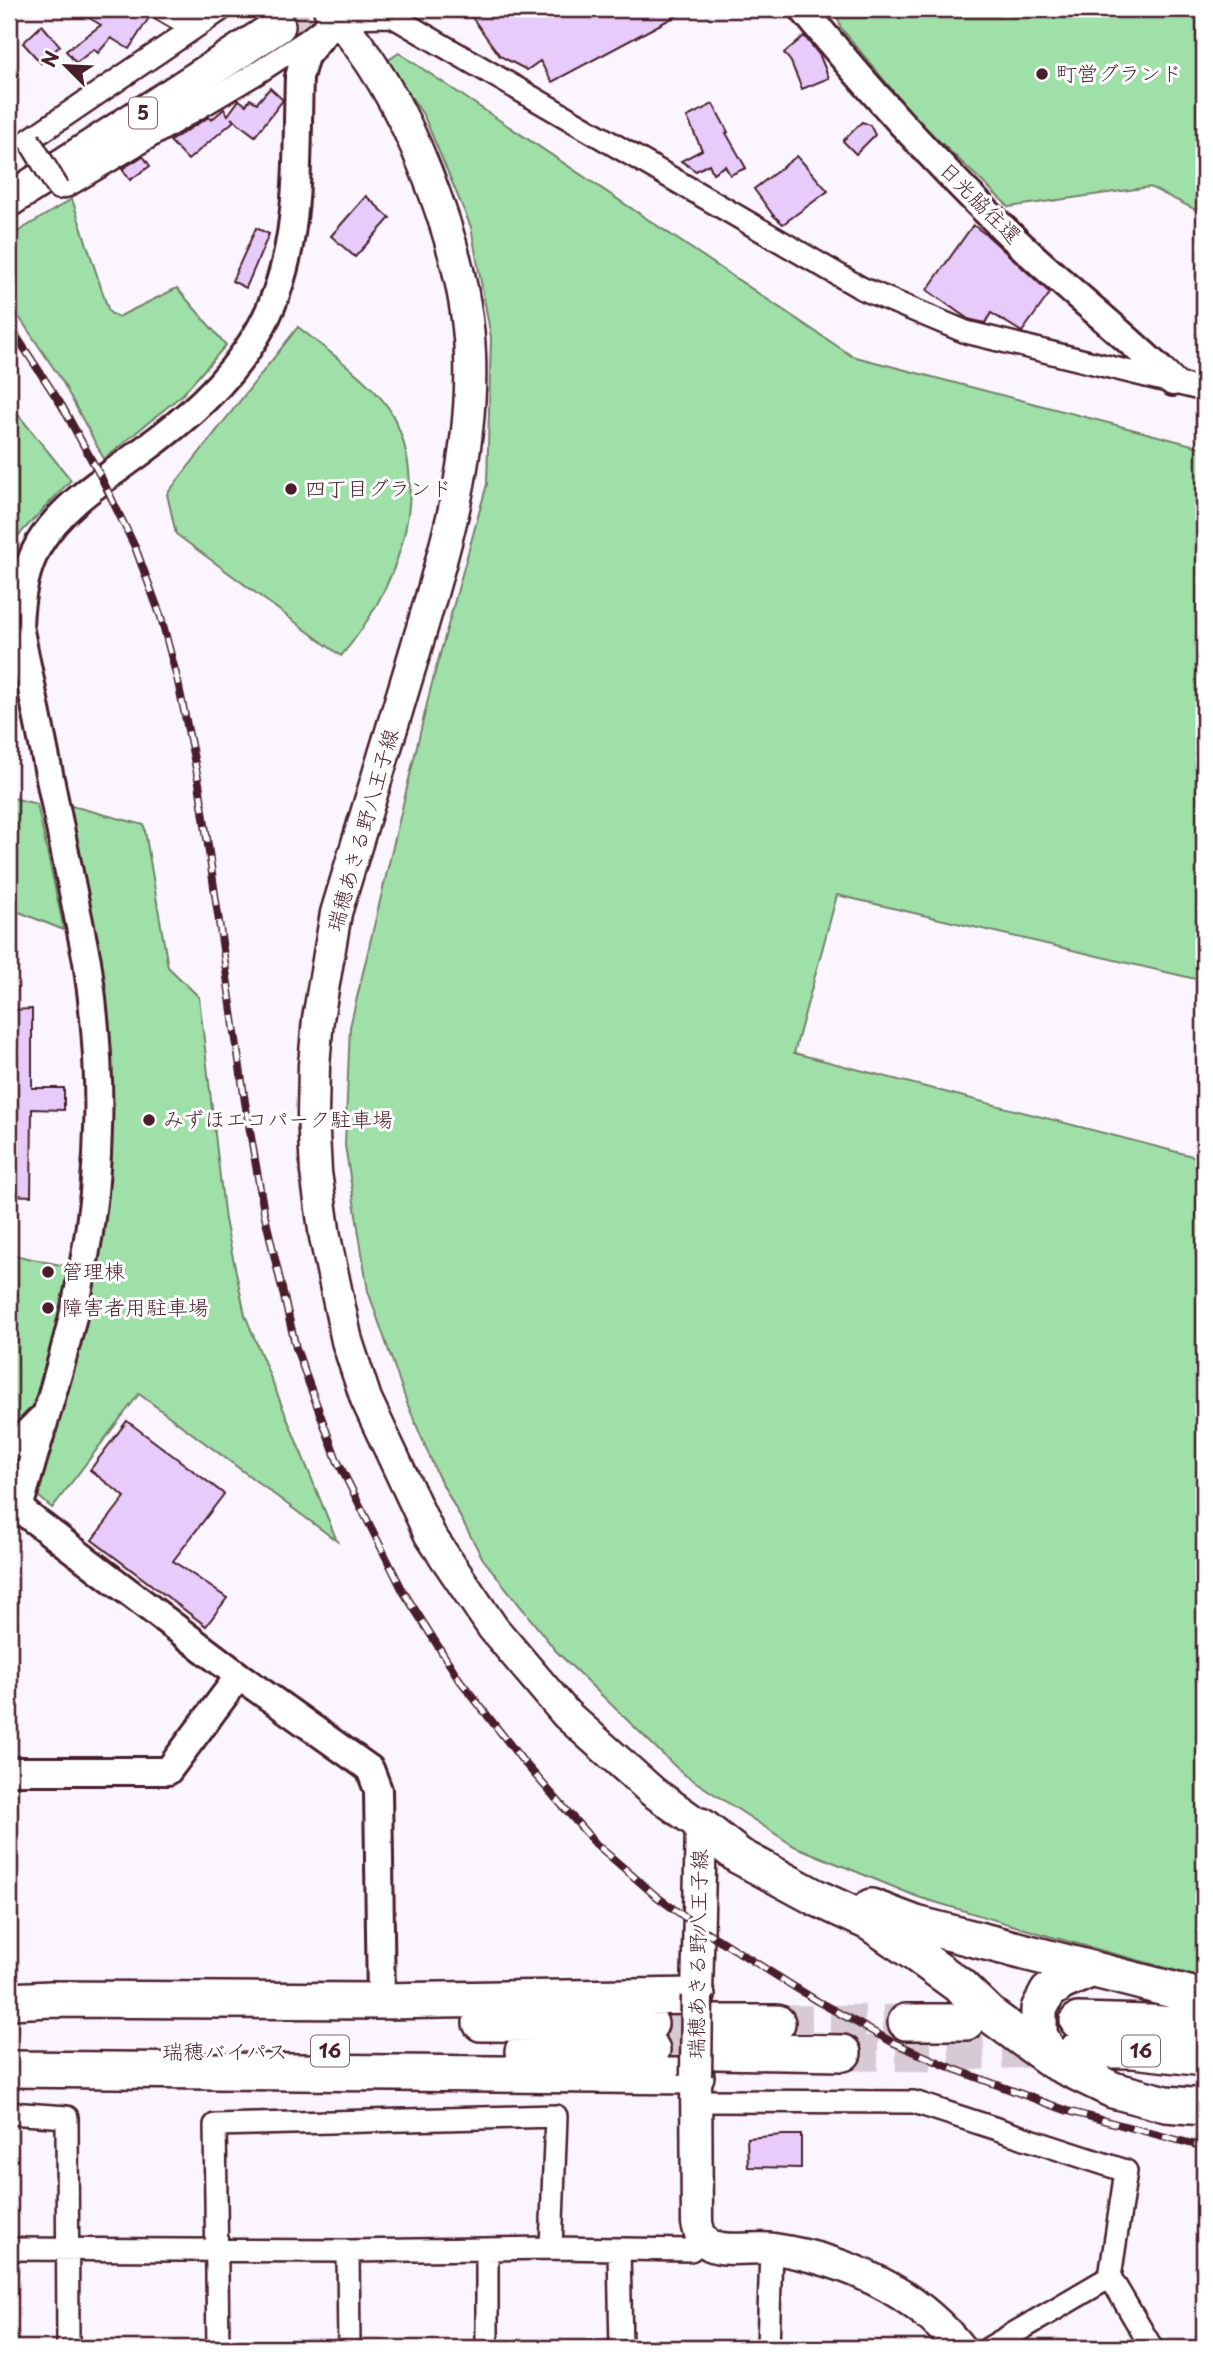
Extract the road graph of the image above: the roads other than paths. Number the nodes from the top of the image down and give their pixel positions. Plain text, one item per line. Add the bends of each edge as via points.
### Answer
1 (161, 9) edge
2 (222, 9) edge
3 (803, 9) edge
4 (338, 12) edge
5 (194, 28) junction
6 (9, 180) edge
7 (9, 200) edge
8 (1173, 382) junction
9 (1204, 390) edge
10 (44, 1416) junction
11 (9, 1448) edge
12 (14, 1505) edge
13 (239, 1676) junction
14 (9, 1771) edge
15 (701, 1826) junction
16 (1090, 1970) junction
17 (1204, 1998) edge
18 (9, 2001) edge
19 (381, 2001) junction
20 (9, 2021) edge
21 (906, 2022) tunnel mouth
22 (966, 2022) dead end
23 (777, 2023) tunnel mouth
24 (1204, 2028) edge
25 (1070, 2043) junction
26 (704, 2050) junction
27 (9, 2053) edge
28 (843, 2053) tunnel mouth
29 (1204, 2058) edge
30 (9, 2069) edge
31 (1204, 2107) edge
32 (9, 2113) edge
33 (704, 2240) junction
34 (551, 2248) junction
35 (9, 2249) edge
36 (67, 2249) junction
37 (619, 2249) junction
38 (771, 2249) junction
39 (487, 2250) junction
40 (218, 2251) junction
41 (348, 2251) junction
42 (1110, 2277) junction
43 (68, 2348) edge
44 (218, 2348) edge
45 (349, 2348) edge
46 (487, 2348) edge
47 (621, 2348) edge
48 (768, 2348) edge
49 (960, 2348) edge
50 (989, 2348) edge
51 (1152, 2348) edge

1 - 5 street
2 - 5 street
3 - 8 street, 日光脇往還 via 898,120 1008,234 1137,345
4 - 5 street, bridge via 306,41 257,73 58,188 29,140
4 - 8 street via 392,16 861,288 966,332
4 - 10 street via 305,56 299,77 292,233 281,280 257,336 204,401 57,519 32,558 20,602 19,626 87,961 100,1098 96,1184 82,1275
4 - 15 main road, 瑞穂あきる野八王子線 via 414,139 451,243 470,354 464,458 454,512 336,913 327,967 315,1053 313,1114 325,1237 347,1341 366,1399 430,1535 493,1628 566,1714 653,1792
6 - 7 main road, 5 via 273,18
8 - 9 street
10 - 11 street
10 - 12 street
12 - 13 street
13 - 14 street via 168,1771
13 - 19 street via 370,1769 375,1779
15 - 16 highway via 792,1872 916,1924
15 - 25 highway via 739,1856 869,1922 960,1986 989,2014
15 - 26 main road, 瑞穂あきる野八王子線
16 - 17 highway
16 - 25 highway via 1048,1992 1039,2009 1039,2034
18 - 19 highway
19 - 26 highway
20 - 27 highway, 瑞穂バイパス / 16 via 651,2037
21 - 22 highway
23 - 26 highway
24 - 25 highway, 16 via 1150,2023
25 - 29 highway, 16
25 - 31 highway via 1113,2090 1166,2104
26 - 28 highway
26 - 30 highway
26 - 33 main road, 瑞穂あきる野八王子線 via 697,2223
26 - 42 street via 914,2102 1126,2171
32 - 36 street via 67,2117
33 - 37 street via 691,2250
33 - 38 main road via 721,2248
34 - 37 street
34 - 39 street
34 - 40 street via 556,2116 215,2125
35 - 36 street
36 - 40 street
36 - 43 street
37 - 47 street
38 - 48 street
38 - 49 main road via 820,2257 877,2280 922,2309
39 - 41 street
39 - 46 street
40 - 41 street
40 - 44 street
41 - 45 street
42 - 50 street
42 - 51 street

